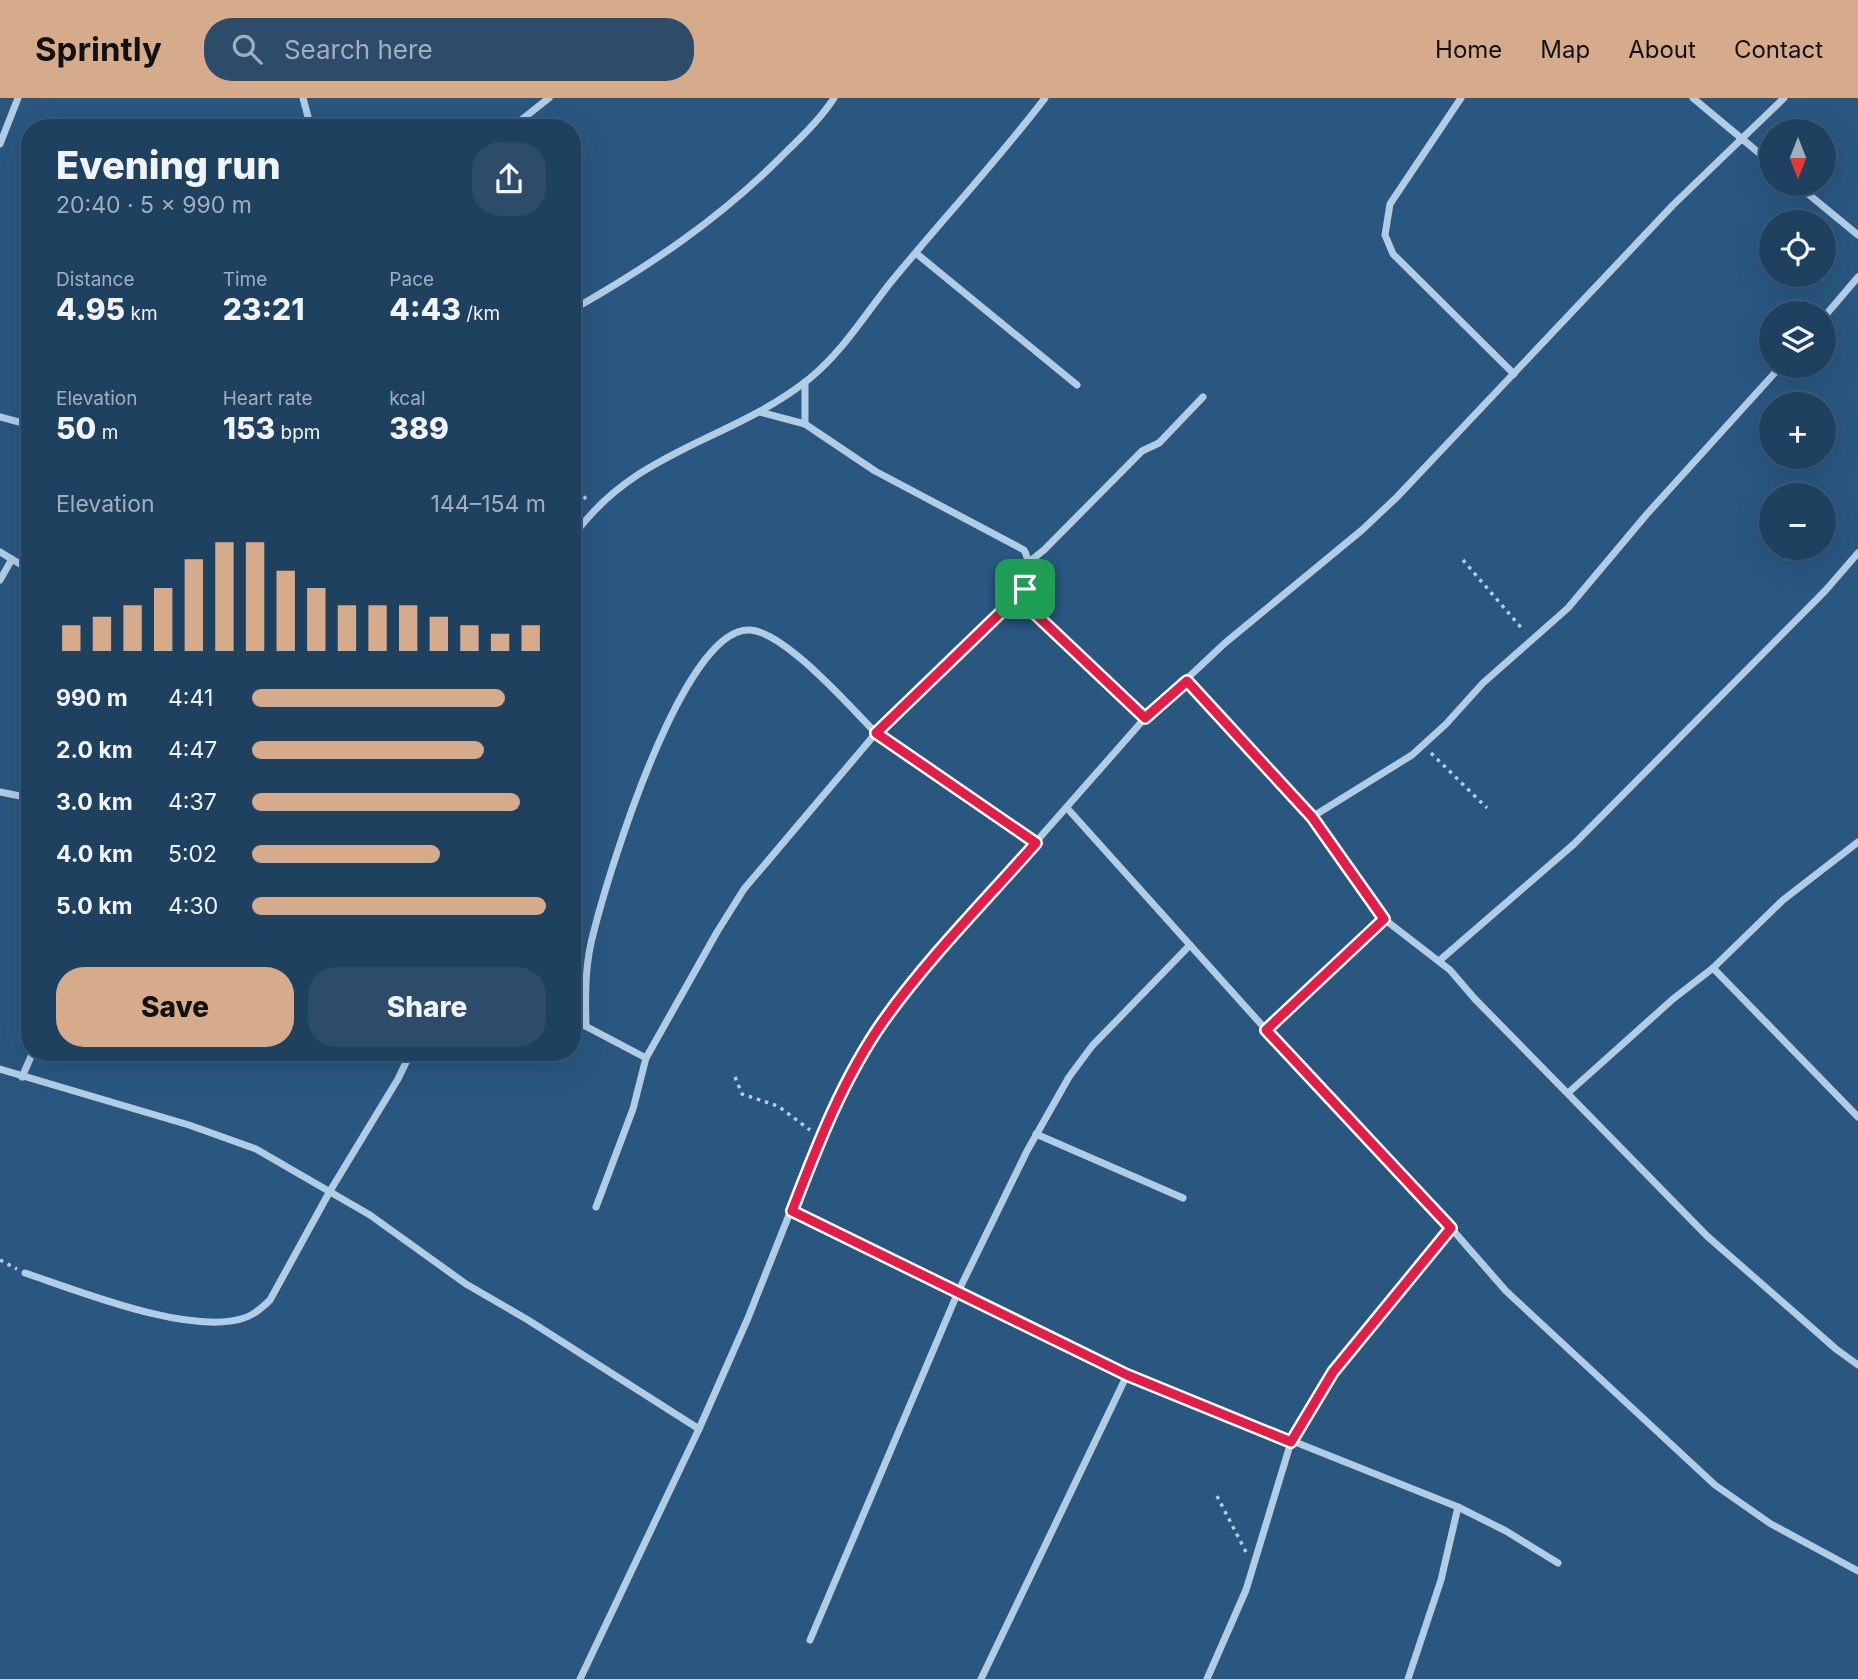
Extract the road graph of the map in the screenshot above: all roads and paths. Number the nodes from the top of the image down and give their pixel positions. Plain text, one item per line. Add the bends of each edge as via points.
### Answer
1 (18, 98) edge
2 (303, 98) edge
3 (549, 98) edge
4 (834, 98) edge
5 (1045, 98) edge
6 (1461, 98) edge
7 (1693, 98) edge
8 (1784, 98) edge
9 (309, 119) edge
10 (522, 119) edge
11 (1742, 138) junction
12 (0, 144) edge
13 (1759, 153) edge
14 (1811, 196) edge
15 (1858, 235) edge
16 (917, 254) junction
17 (1858, 277) edge
18 (1836, 303) edge
19 (581, 305) edge
20 (1514, 374) junction
21 (1770, 378) edge
22 (805, 382) junction
23 (1077, 385) dead end
24 (1203, 397) dead end
25 (760, 412) junction
26 (0, 417) edge
27 (21, 423) edge
28 (805, 424) junction
29 (581, 494) edge
30 (597, 510) junction
31 (581, 528) edge
32 (0, 552) edge
33 (1858, 553) edge
34 (12, 559) junction
35 (1463, 560) dead end
36 (1028, 562) junction
37 (21, 564) edge
38 (0, 580) edge
39 (1025, 589) junction
40 (1532, 640) junction
41 (1187, 681) junction
42 (1145, 718) junction
43 (876, 733) junction
44 (1423, 746) junction
45 (0, 792) edge
46 (21, 796) edge
47 (1067, 808) junction
48 (1487, 808) dead end
49 (1312, 817) junction
50 (1858, 842) edge
51 (1036, 843) junction
52 (1384, 919) junction
53 (1190, 945) junction
54 (1439, 961) junction
55 (1713, 968) junction
56 (581, 1024) edge
57 (586, 1026) junction
58 (1266, 1030) junction
59 (646, 1058) junction
60 (29, 1061) edge
61 (407, 1061) edge
62 (0, 1069) edge
63 (22, 1077) junction
64 (734, 1077) dead end
65 (1568, 1093) junction
66 (1858, 1103) edge
67 (1850, 1109) junction
68 (1858, 1117) edge
69 (1036, 1133) junction
70 (820, 1137) junction
71 (330, 1191) junction
72 (1183, 1198) dead end
73 (596, 1207) dead end
74 (792, 1211) junction
75 (1451, 1228) junction
76 (0, 1259) edge
77 (25, 1273) joint
78 (958, 1292) junction
79 (1858, 1365) edge
80 (1127, 1375) junction
81 (699, 1429) junction
82 (1291, 1442) junction
83 (1217, 1496) dead end
84 (1458, 1507) junction
85 (1558, 1563) dead end
86 (1254, 1567) junction
87 (1858, 1572) edge
88 (810, 1640) dead end
89 (1412, 1677) edge
90 (580, 1679) edge
91 (981, 1679) edge
92 (1207, 1679) edge

1 - 12 street
2 - 9 street
3 - 10 street
4 - 19 street via 809,129 714,219
5 - 16 street
6 - 20 street via 1390,204 1387,243
7 - 11 street
8 - 11 street
11 - 13 street
11 - 20 street
14 - 15 street
16 - 22 street via 847,343
16 - 23 street
17 - 18 street
20 - 41 street via 1371,522 1225,643
21 - 40 street via 1568,608
22 - 25 street
22 - 28 street
24 - 36 street
25 - 28 street
25 - 30 street via 653,464
26 - 27 street
28 - 36 street via 875,471 1003,537 1024,550
29 - 30 path
30 - 31 street
32 - 34 street
33 - 54 street via 1593,826
34 - 37 street
34 - 38 street
35 - 40 path
36 - 39 street
39 - 42 street via 1030,609
39 - 43 street
40 - 44 street via 1483,682
41 - 42 street
41 - 49 street
42 - 47 street
43 - 51 street
43 - 57 street via 775,638 745,630 718,643 685,692 632,805 593,932 585,989
43 - 59 street via 744,889
44 - 48 path
44 - 49 street
45 - 46 street
47 - 51 street
47 - 53 street
49 - 52 street
50 - 55 street via 1783,900
51 - 70 street via 882,1022
52 - 54 street
52 - 58 street
53 - 58 street
53 - 69 street via 1092,1046
54 - 65 street
55 - 65 street
55 - 67 street
56 - 57 street
57 - 59 street
58 - 75 street
59 - 73 street via 633,1109
60 - 63 street
61 - 71 street
62 - 63 street
63 - 71 street via 230,1139
64 - 70 path via 743,1094 778,1105
65 - 79 street via 1707,1236
66 - 67 street
67 - 68 street
69 - 72 street
69 - 78 street
70 - 74 street
71 - 77 street via 270,1300 246,1318 176,1319
71 - 81 street via 379,1220 466,1284
74 - 78 street
74 - 81 street
75 - 82 street via 1333,1372
75 - 87 street via 1506,1291 1715,1485 1771,1524
76 - 77 path
78 - 80 street
78 - 88 street
80 - 82 street
80 - 91 street
81 - 90 street
82 - 84 street
82 - 86 street
83 - 86 path
84 - 85 street
84 - 89 street
86 - 92 street

